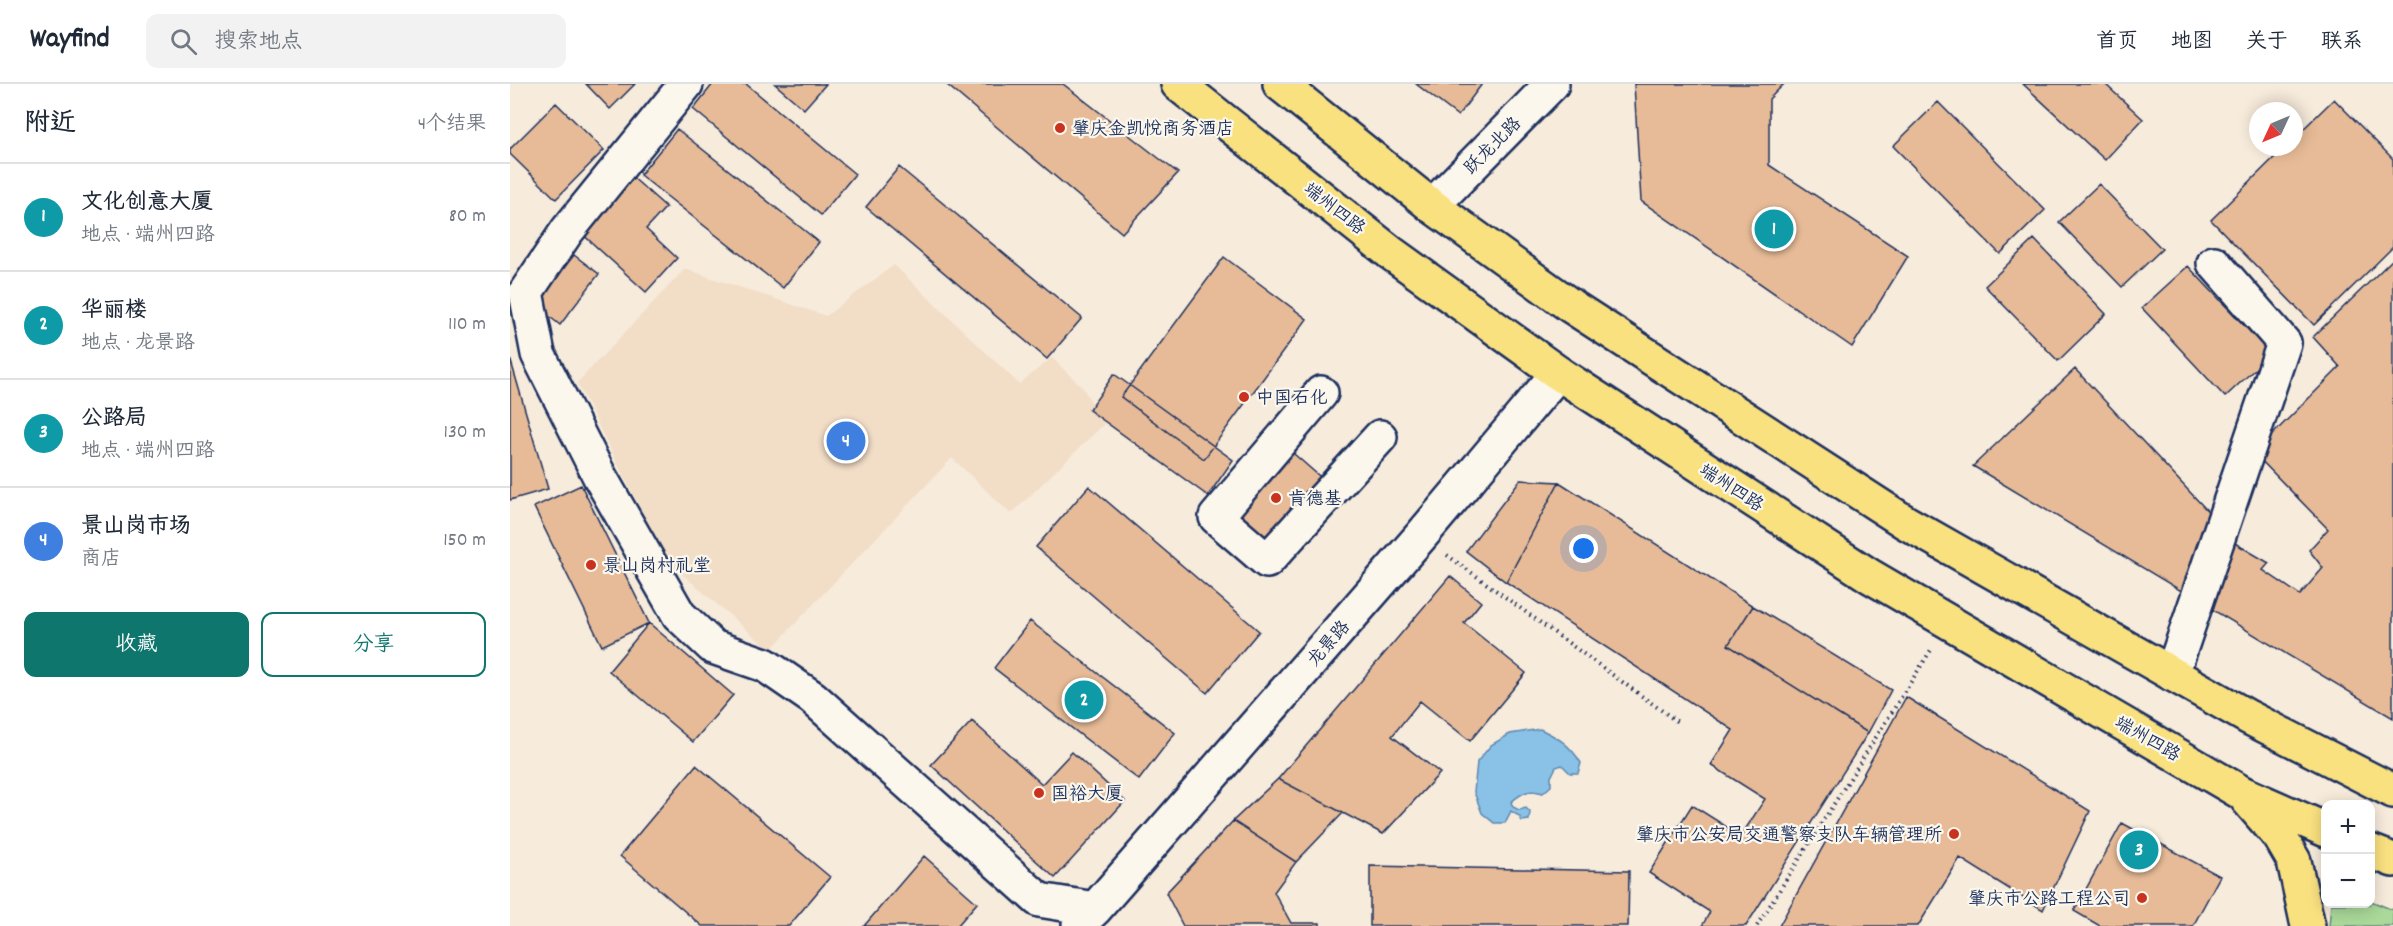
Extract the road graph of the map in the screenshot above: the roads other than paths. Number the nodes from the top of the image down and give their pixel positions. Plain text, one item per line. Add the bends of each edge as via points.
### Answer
1 (686, 84) edge
2 (1178, 84) edge
3 (1280, 84) edge
4 (1552, 84) edge
5 (1432, 206) junction
6 (2214, 263) dead end
7 (1558, 373) junction
8 (1321, 393) dead end
9 (1380, 438) dead end
10 (2172, 674) junction
11 (2393, 791) edge
12 (2242, 793) junction
13 (2321, 828) edge
14 (2375, 853) edge
15 (2393, 860) edge
16 (1086, 920) edge
17 (2308, 926) edge

1 - 16 street via 567,231 526,292 538,354 600,477 679,615 713,646 765,665 813,698 1039,900
2 - 7 main road, 端州四路 via 1392,253
3 - 5 main road
4 - 5 street, 跃龙北路
5 - 10 main road via 1571,306 1905,522
6 - 10 street via 2284,344
7 - 12 main road, 端州四路 via 1870,576
7 - 16 street, 龙景路
8 - 9 street via 1216,517 1267,561
10 - 11 main road
12 - 13 main road, 端州四路
12 - 17 main road via 2280,837 2294,861
14 - 15 main road

